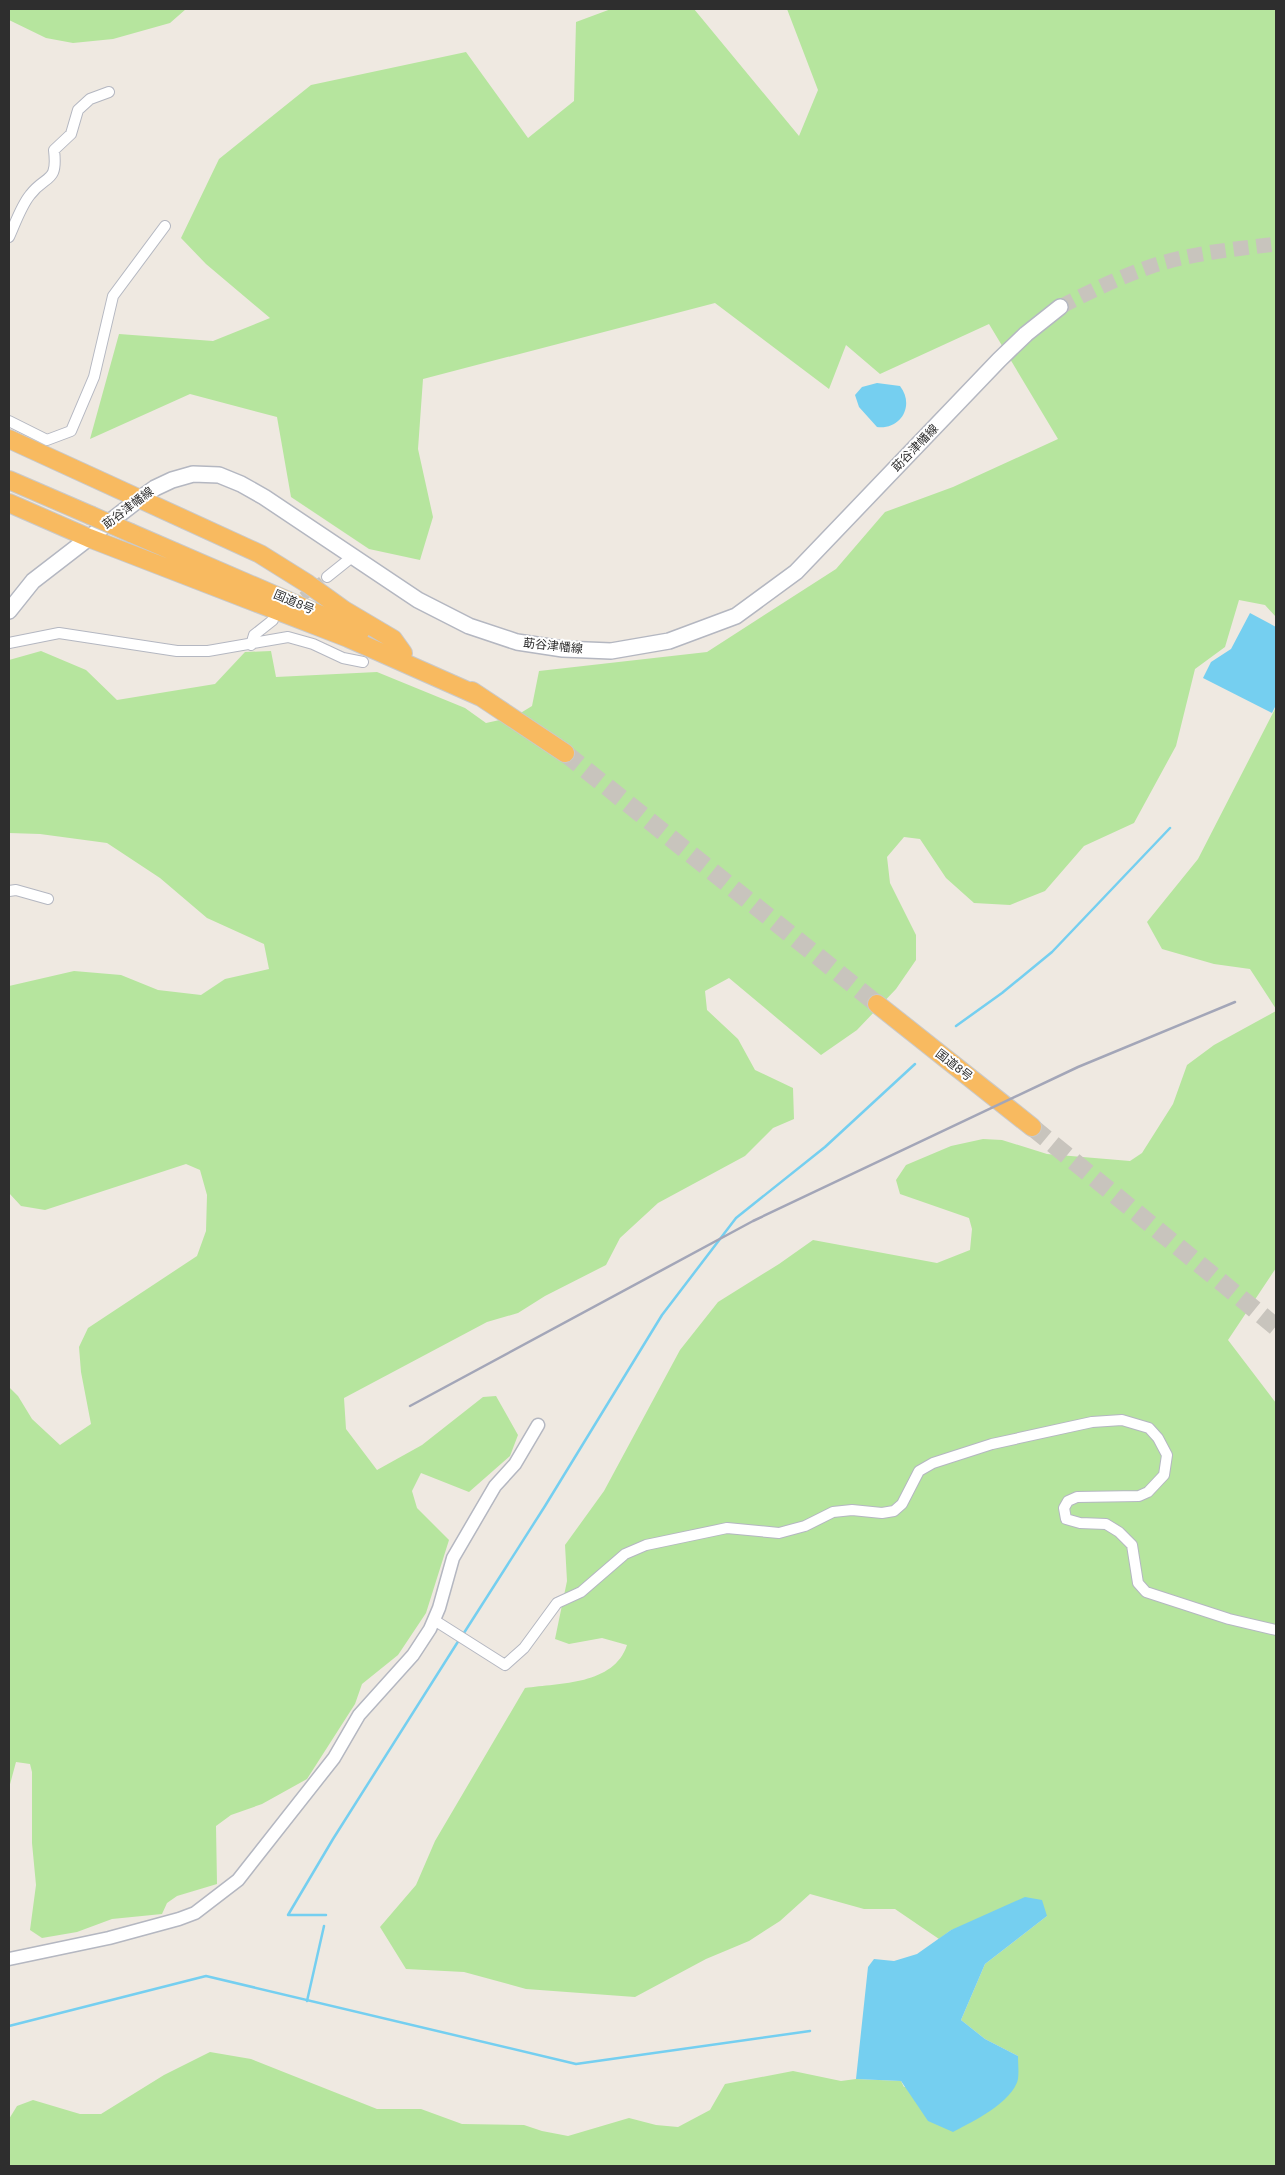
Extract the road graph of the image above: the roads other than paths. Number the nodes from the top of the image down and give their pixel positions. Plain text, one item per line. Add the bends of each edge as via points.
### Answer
1 (109, 92) dead end
2 (165, 226) dead end
3 (9, 237) edge
4 (1060, 307) tunnel mouth
5 (9, 421) edge
6 (9, 439) edge
7 (9, 480) edge
8 (138, 500) junction
9 (9, 503) edge
10 (89, 538) junction
11 (352, 557) junction
12 (327, 577) tunnel mouth
13 (9, 611) edge
14 (273, 620) dead end
15 (9, 643) edge
16 (251, 645) junction
17 (403, 653) junction
18 (363, 662) dead end
19 (481, 697) junction
20 (565, 753) tunnel mouth
21 (9, 891) edge
22 (48, 899) dead end
23 (877, 1004) tunnel mouth
24 (1032, 1127) tunnel mouth
25 (538, 1425) dead end
26 (434, 1620) junction
27 (1276, 1630) edge
28 (9, 1960) edge

1 - 3 street via 90,99 78,110 71,134 54,150 56,166 51,178 30,194
2 - 5 street via 113,296 94,377 71,431 46,440
4 - 11 main road, 莇谷津幡線 via 999,360 796,572 736,616 669,641 611,651 562,649 517,642 469,626 418,600
6 - 8 highway
7 - 17 highway, 国道8号, bridge via 337,621
8 - 10 main road, 莇谷津幡線
8 - 11 main road, 莇谷津幡線 via 155,488 192,474 219,476 264,497
8 - 17 highway via 260,554 393,639
9 - 10 highway
10 - 13 main road, 莇谷津幡線 via 33,581
10 - 19 highway via 348,638
11 - 12 street
14 - 16 street via 254,635
15 - 16 street via 59,633 177,651
16 - 18 street via 288,637 343,658
17 - 19 highway, 国道8号
19 - 20 highway, 国道8号
21 - 22 street
23 - 24 highway, 国道8号
25 - 26 street via 515,1464 494,1486 453,1558
26 - 27 street via 505,1665 524,1648 558,1604 581,1592 625,1554 646,1545 727,1528 779,1534 833,1512 852,1510 882,1514 894,1511 902,1504 919,1470 933,1463 1001,1442 1092,1422 1122,1420 1149,1428 1158,1438 1167,1455 1164,1475 1148,1492 1139,1496 1077,1497 1064,1508 1066,1519 1106,1524 1119,1532 1132,1545 1138,1583 1146,1592 1229,1619
26 - 28 street via 413,1655 359,1715 334,1758 238,1880 195,1913 109,1938

